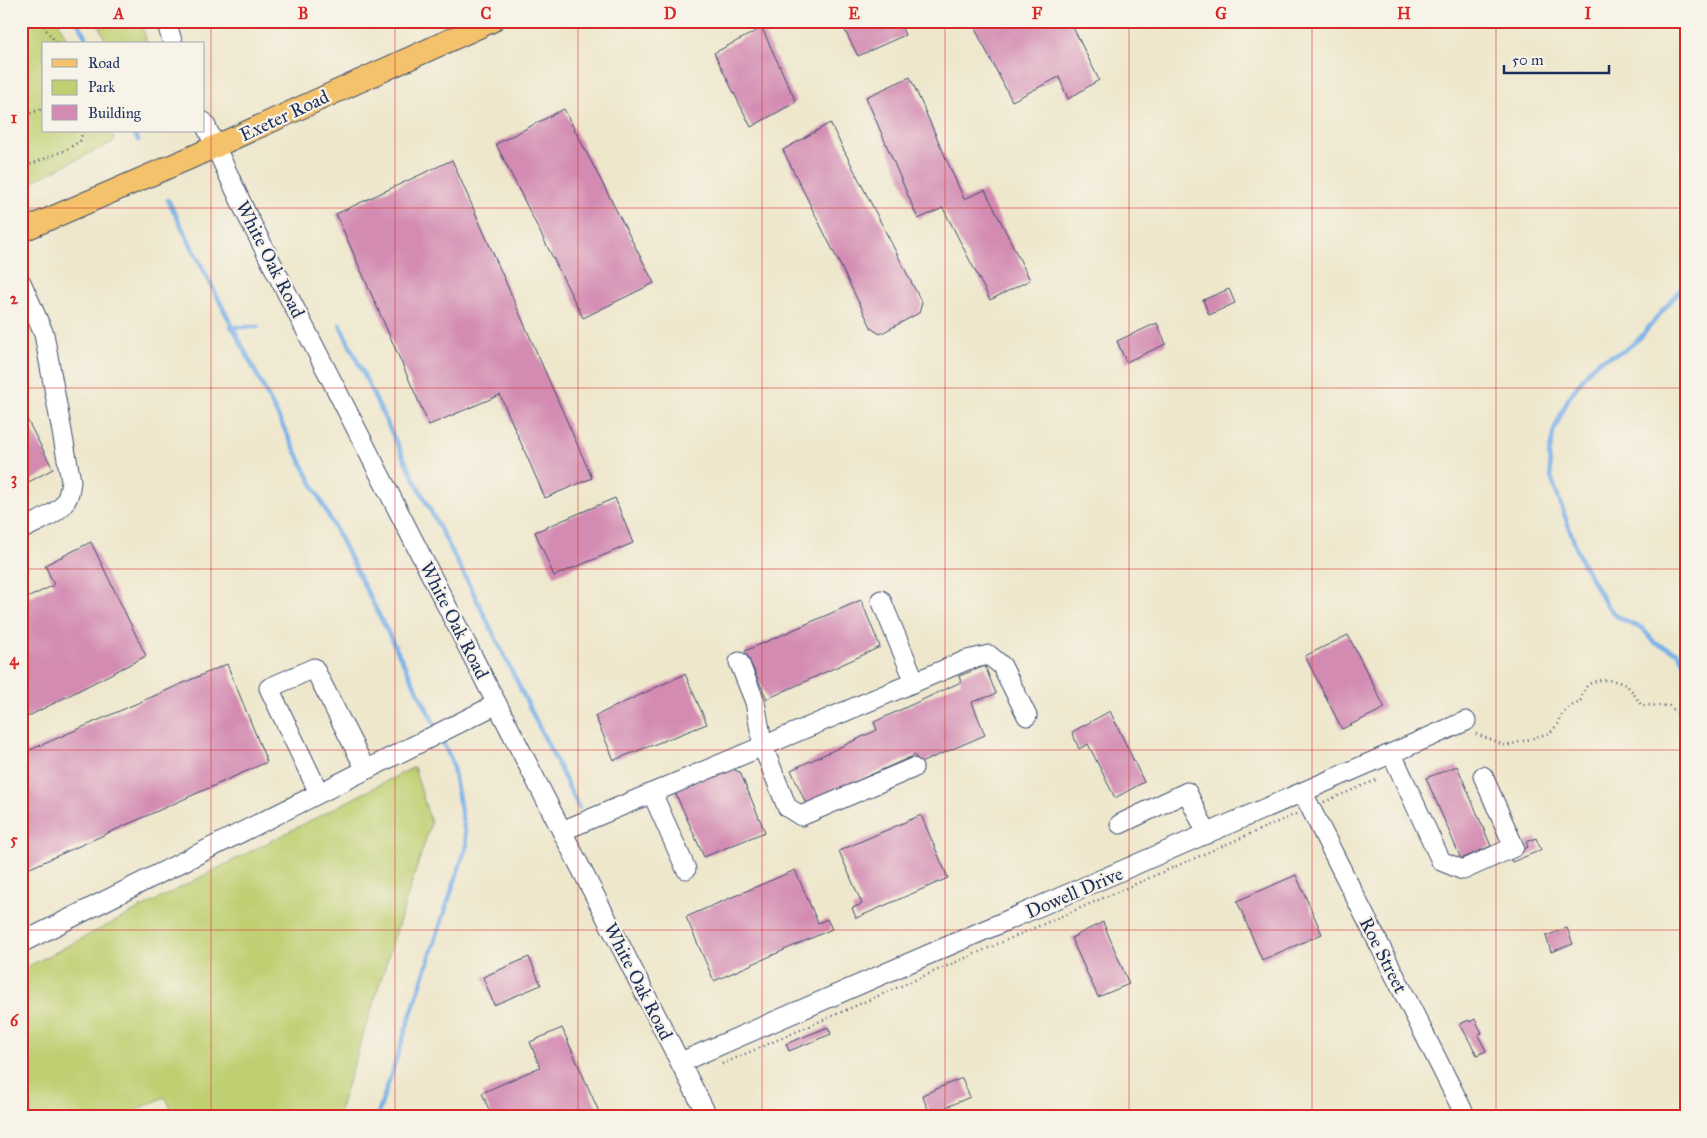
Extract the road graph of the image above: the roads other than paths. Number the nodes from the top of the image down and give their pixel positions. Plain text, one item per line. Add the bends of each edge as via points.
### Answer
1 (166, 21) edge
2 (492, 21) edge
3 (172, 42) edge
4 (205, 124) edge
5 (215, 147) junction
6 (21, 232) edge
7 (21, 282) edge
8 (21, 530) edge
9 (881, 600) dead end
10 (739, 662) dead end
11 (915, 682) junction
12 (497, 704) junction
13 (1028, 716) dead end
14 (1461, 724) road end
15 (762, 748) junction
16 (1392, 754) junction
17 (914, 768) dead end
18 (366, 770) junction
19 (1483, 776) dead end
20 (319, 793) junction
21 (652, 793) junction
22 (1307, 800) junction
23 (1120, 824) dead end
24 (562, 830) junction
25 (1207, 834) junction
26 (686, 869) dead end
27 (21, 943) edge
28 (681, 1062) junction
29 (708, 1117) edge
30 (1466, 1117) edge

1 - 3 street
2 - 5 main road, Exeter Road
4 - 5 street, White Oak Road
5 - 6 main road, Exeter Road
5 - 12 street, White Oak Road
7 - 8 street via 44,334 71,482 64,504
9 - 11 street
10 - 15 street via 754,702
11 - 13 street via 967,660 989,655 1002,666
11 - 15 street
12 - 18 street
12 - 24 street, White Oak Road
14 - 16 street, Dowell Drive
15 - 17 street via 787,807 800,816
15 - 21 street
16 - 19 street via 1441,861 1463,870 1514,847
16 - 22 street, Dowell Drive
18 - 20 street
18 - 20 street via 314,668 269,688
20 - 27 street
21 - 24 street
21 - 26 street
22 - 25 street, Dowell Drive
22 - 30 street, Roe Street
23 - 25 street via 1187,792
24 - 28 street, White Oak Road
25 - 28 street, Dowell Drive
28 - 29 street, White Oak Road

